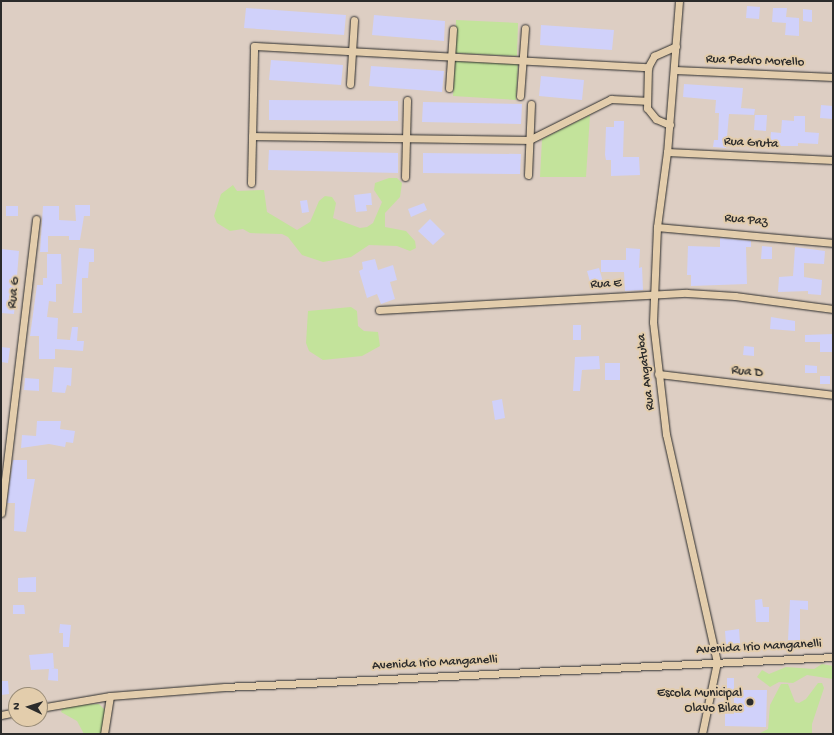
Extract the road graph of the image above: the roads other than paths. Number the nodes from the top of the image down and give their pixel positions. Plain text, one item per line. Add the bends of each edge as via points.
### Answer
1 (679, 1) edge
2 (354, 20) dead end
3 (525, 28) dead end
4 (453, 29) dead end
5 (676, 46) junction
6 (353, 52) junction
7 (452, 58) junction
8 (522, 61) junction
9 (648, 67) junction
10 (675, 70) junction
11 (833, 77) edge
12 (350, 84) dead end
13 (449, 88) dead end
14 (520, 96) dead end
15 (407, 100) dead end
16 (645, 101) junction
17 (531, 104) dead end
18 (670, 125) junction
19 (252, 136) junction
20 (407, 140) junction
21 (529, 140) junction
22 (667, 152) junction
23 (833, 160) edge
24 (528, 175) dead end
25 (405, 177) dead end
26 (251, 183) dead end
27 (36, 219) dead end
28 (657, 227) junction
29 (833, 243) edge
30 (653, 293) junction
31 (833, 309) edge
32 (379, 310) dead end
33 (658, 374) junction
34 (833, 396) edge
35 (1, 513) edge
36 (833, 657) edge
37 (717, 662) junction
38 (110, 696) junction
39 (48, 707) edge
40 (104, 734) edge
41 (702, 734) edge

1 - 5 street, Rua Angatuba
2 - 6 street
3 - 8 street
4 - 7 street
5 - 9 street via 654,56
5 - 10 street, Rua Angatuba
6 - 7 street
6 - 12 street
6 - 19 street via 254,46
7 - 8 street
7 - 13 street
8 - 9 street
8 - 14 street
9 - 16 street
10 - 11 street, Rua Pedro Morello
10 - 18 street, Rua Angatuba
15 - 20 street
16 - 18 street via 652,114
16 - 21 street via 611,99
17 - 21 street
18 - 22 street, Rua Angatuba
19 - 20 street
19 - 26 street
20 - 21 street
20 - 25 street
21 - 24 street
22 - 23 street, Rua Gruta
22 - 28 street, Rua Angatuba
27 - 35 street, Rua G
28 - 29 street, Rua Paz
28 - 30 street, Rua Angatuba
30 - 31 street, Rua E via 735,296
30 - 32 street, Rua E
30 - 33 street, Rua Angatuba
33 - 34 street, Rua D
33 - 37 street, Rua Angatuba via 666,434
36 - 37 street, Avenida Irio Manganelli
37 - 38 street, Avenida Irio Manganelli via 225,687
37 - 41 street, Rua Angatuba
38 - 39 street, Avenida Irio Manganelli
38 - 40 street

